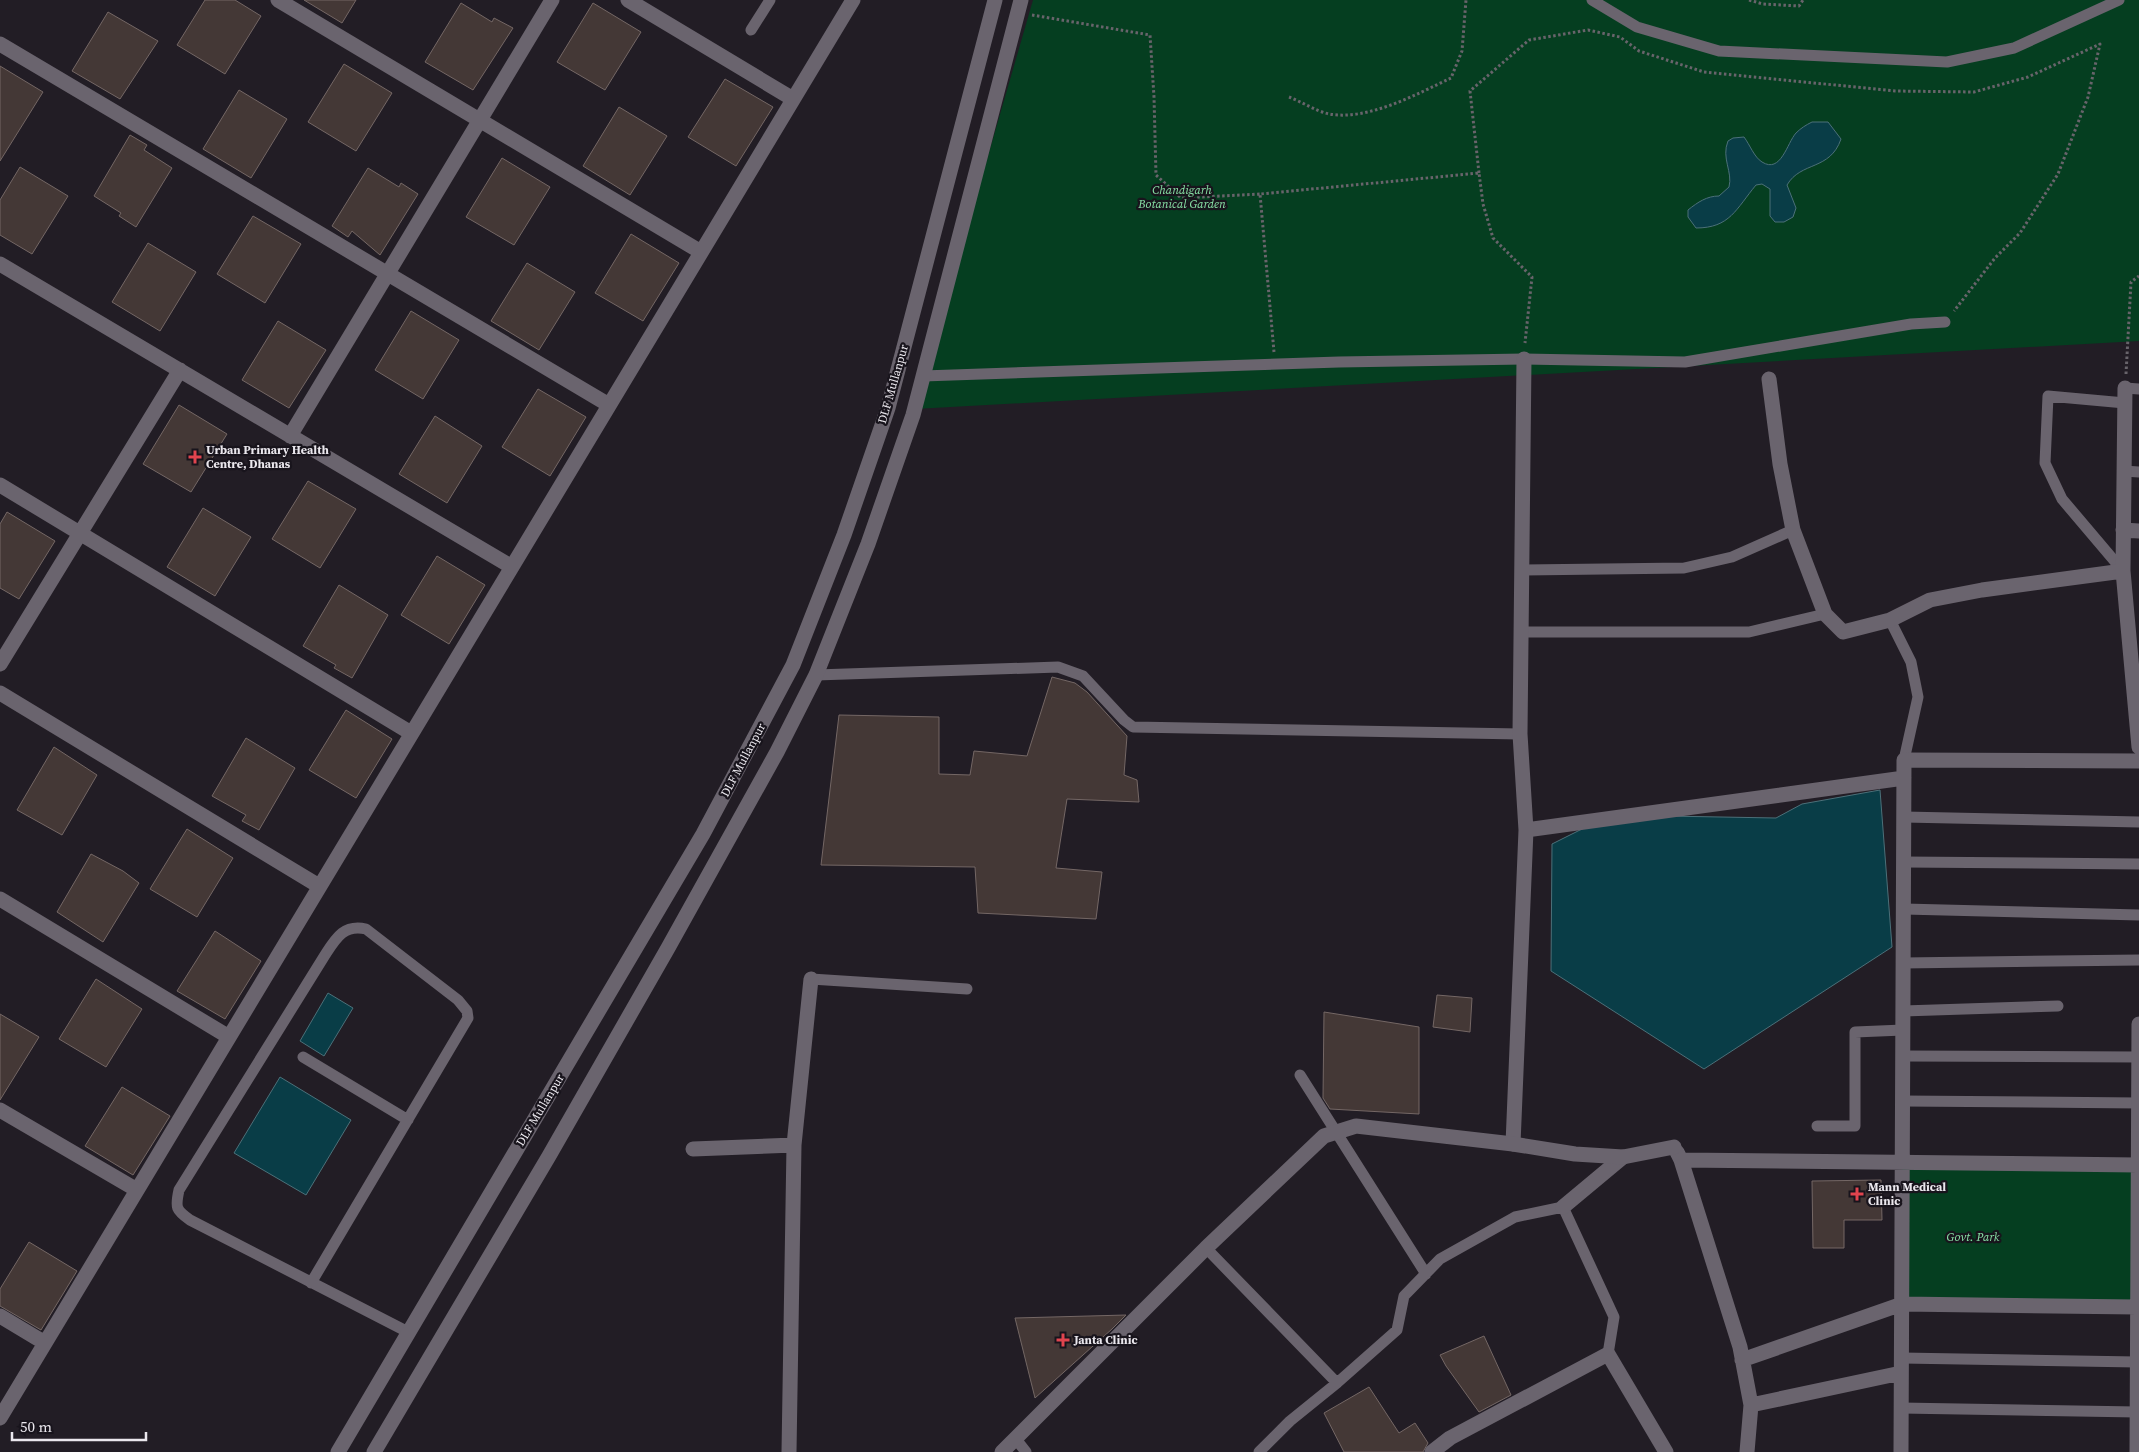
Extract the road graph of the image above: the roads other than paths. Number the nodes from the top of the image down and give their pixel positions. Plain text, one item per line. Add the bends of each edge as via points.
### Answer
1 (278, 0) edge
2 (552, 0) edge
3 (628, 0) edge
4 (770, 0) edge
5 (853, 0) edge
6 (995, 0) edge
7 (1592, 0) edge
8 (2119, 0) edge
9 (1020, 6) edge
10 (750, 30) dead end
11 (0, 44) edge
12 (793, 99) junction
13 (480, 120) junction
14 (701, 252) junction
15 (0, 264) edge
16 (387, 274) junction
17 (1945, 322) road end
18 (1524, 359) junction
19 (180, 370) junction
20 (923, 376) junction
21 (1769, 379) dead end
22 (2129, 393) edge
23 (609, 405) junction
24 (290, 436) junction
25 (2131, 471) edge
26 (0, 485) edge
27 (1793, 530) junction
28 (2123, 530) junction
29 (2139, 531) edge
30 (79, 532) junction
31 (512, 567) junction
32 (1522, 570) junction
33 (2123, 571) junction
34 (1825, 614) junction
35 (1890, 620) junction
36 (1521, 632) junction
37 (0, 664) edge
38 (816, 676) junction
39 (0, 693) edge
40 (411, 734) junction
41 (1520, 734) junction
42 (2139, 747) edge
43 (1904, 760) junction
44 (2139, 761) edge
45 (1904, 778) junction
46 (1904, 817) junction
47 (2139, 822) edge
48 (1526, 830) junction
49 (1904, 862) junction
50 (2139, 864) edge
51 (319, 886) junction
52 (0, 899) edge
53 (1904, 909) junction
54 (2139, 915) edge
55 (2139, 960) edge
56 (1903, 963) junction
57 (811, 979) joint
58 (967, 989) dead end
59 (2058, 1006) dead end
60 (1903, 1011) junction
61 (2139, 1024) edge
62 (1903, 1030) junction
63 (229, 1037) junction
64 (1903, 1056) junction
65 (303, 1057) dead end
66 (2139, 1057) edge
67 (1300, 1075) dead end
68 (1903, 1101) junction
69 (2139, 1103) edge
70 (0, 1110) edge
71 (408, 1120) junction
72 (1817, 1126) dead end
73 (1337, 1132) junction
74 (1513, 1144) junction
75 (794, 1145) junction
76 (693, 1149) dead end
77 (1678, 1154) junction
78 (1624, 1157) junction
79 (1902, 1162) junction
80 (2138, 1165) edge
81 (137, 1190) junction
82 (1563, 1208) junction
83 (1206, 1248) junction
84 (1426, 1274) junction
85 (311, 1283) junction
86 (1902, 1304) junction
87 (2137, 1307) junction
88 (0, 1316) edge
89 (408, 1332) junction
90 (45, 1343) junction
91 (1608, 1354) junction
92 (1742, 1360) junction
93 (2137, 1362) junction
94 (1901, 1366) junction
95 (1337, 1383) junction
96 (1751, 1405) junction
97 (1901, 1408) junction
98 (2137, 1412) junction
99 (0, 1418) edge
100 (1015, 1438) junction
101 (338, 1452) edge
102 (374, 1452) edge
103 (789, 1452) edge
104 (1002, 1452) edge
105 (1026, 1452) edge
106 (1259, 1452) edge
107 (1432, 1452) edge
108 (1666, 1452) edge
109 (1747, 1452) edge
110 (1901, 1452) edge
111 (2136, 1452) edge

1 - 13 street
2 - 13 street
3 - 12 street
4 - 10 lane
5 - 12 street
6 - 89 street, DLF Mullanpur via 888,408 844,535 793,665 703,834
7 - 8 lane via 1636,28 1719,50 1947,62 2014,48
9 - 20 street, DLF Mullanpur
11 - 16 street
12 - 14 street
13 - 14 street
13 - 16 street
14 - 23 street
15 - 19 street
16 - 23 street
16 - 24 street
17 - 18 lane via 1911,324 1685,362
18 - 20 lane
18 - 32 street
19 - 24 street
19 - 30 street
20 - 38 street, DLF Mullanpur via 913,415 868,544
21 - 27 street
22 - 25 street
22 - 33 lane via 2048,396 2045,463 2062,499
23 - 31 street
24 - 31 street
25 - 28 street
26 - 30 street
27 - 32 lane via 1732,557 1684,568
27 - 34 street
28 - 29 street
28 - 33 street
30 - 37 street
30 - 40 street
31 - 40 street
32 - 36 street
33 - 35 street via 1930,600
33 - 42 street
34 - 35 street via 1843,632
34 - 36 lane via 1749,632
35 - 43 lane via 1911,662 1918,697
36 - 41 street
38 - 41 lane via 1058,667 1083,676 1134,727
38 - 102 street, DLF Mullanpur via 659,966
39 - 51 street
40 - 51 street
41 - 48 street
43 - 44 street
43 - 45 street
45 - 46 street
45 - 48 street
46 - 47 lane
46 - 49 street
48 - 74 street
49 - 50 lane
49 - 53 street
51 - 63 street
52 - 63 street
53 - 54 lane
53 - 56 street
55 - 56 lane
56 - 60 street
57 - 58 lane
57 - 75 street
59 - 60 lane
60 - 62 street
61 - 66 street
62 - 64 street
62 - 72 lane via 1855,1032 1855,1126
63 - 81 street
64 - 66 lane
64 - 68 street
65 - 71 lane
66 - 69 street
67 - 73 lane
68 - 69 lane
68 - 79 street
69 - 80 street
70 - 81 street
71 - 85 lane
71 - 85 lane via 462,1030 468,1018 466,1011 458,1000 366,929 350,928 325,955 179,1190 176,1203 179,1212 190,1220
73 - 74 street via 1356,1126
73 - 83 street via 1324,1136
73 - 84 lane
74 - 78 street via 1575,1154
75 - 76 street
75 - 103 street
77 - 78 street
77 - 79 street
77 - 92 street
78 - 82 street
79 - 80 street
79 - 86 street
80 - 87 street
81 - 90 street
82 - 84 lane via 1515,1217 1440,1259
82 - 91 lane via 1614,1317
83 - 95 lane
83 - 100 street
84 - 95 lane via 1404,1296 1397,1330
85 - 89 lane
86 - 87 street
86 - 92 street
86 - 94 street
87 - 93 street
88 - 90 street
89 - 101 street, DLF Mullanpur
90 - 99 street
91 - 107 street via 1450,1438
91 - 108 street
92 - 96 street
93 - 94 lane
93 - 98 street
94 - 96 street
94 - 97 street
95 - 106 lane via 1290,1421
96 - 109 street
97 - 98 lane
97 - 110 street
98 - 111 street
100 - 104 street
100 - 105 lane

